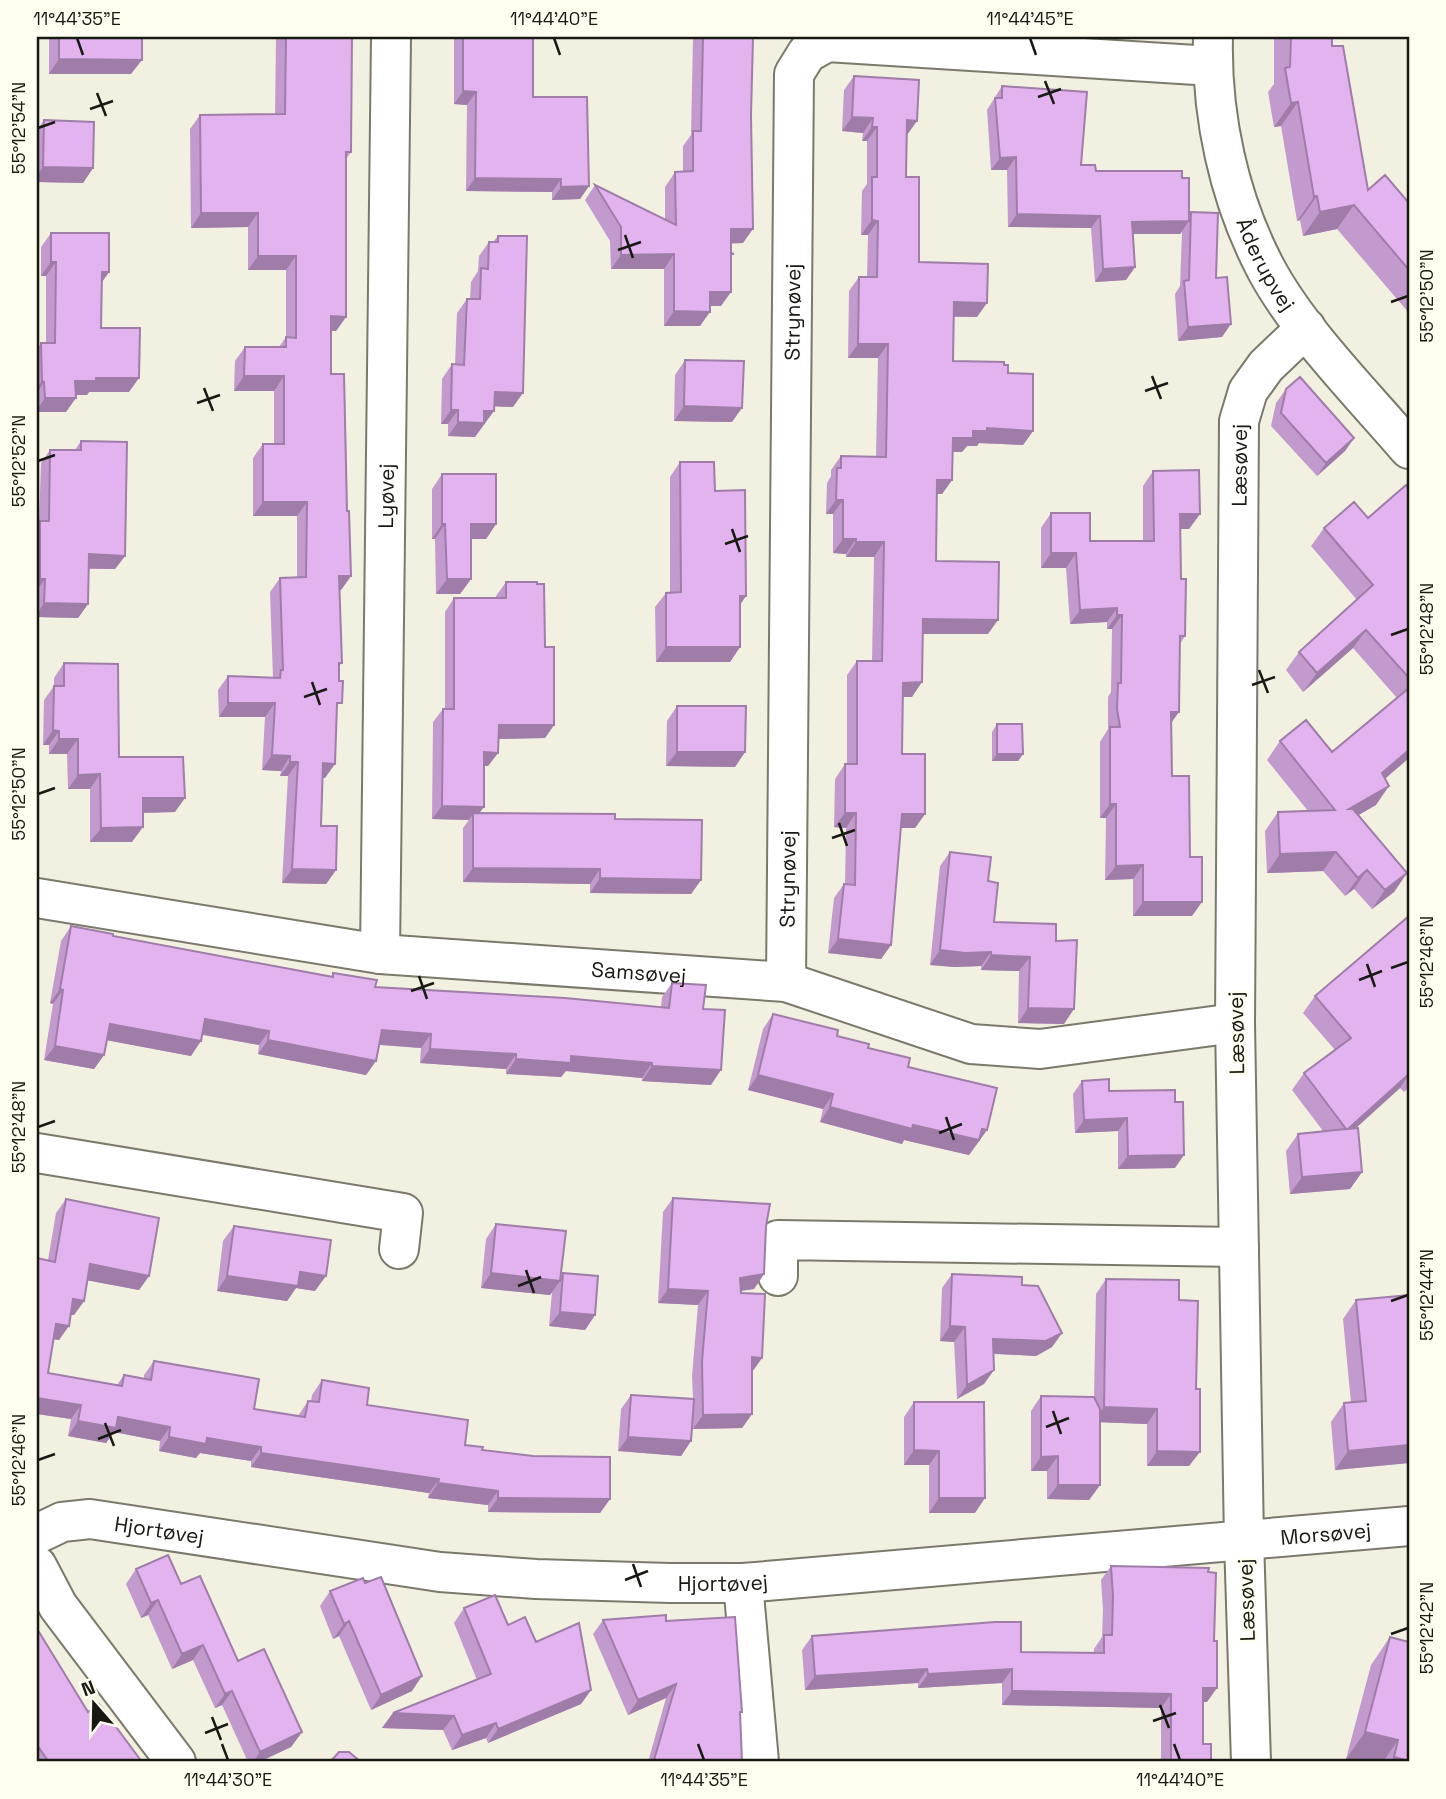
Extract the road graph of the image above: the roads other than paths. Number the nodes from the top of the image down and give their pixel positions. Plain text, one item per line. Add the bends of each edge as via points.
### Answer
1 (391, 37) edge
2 (1212, 52) edge
3 (1306, 328) junction
4 (1409, 449) edge
5 (37, 898) edge
6 (380, 954) junction
7 (786, 982) junction
8 (1235, 1023) junction
9 (37, 1153) edge
10 (1239, 1247) junction
11 (399, 1249) dead end
12 (778, 1276) dead end
13 (1409, 1526) edge
14 (37, 1534) edge
15 (1244, 1540) junction
16 (37, 1566) edge
17 (743, 1583) junction
18 (176, 1762) edge
19 (758, 1762) edge
20 (1251, 1762) edge

1 - 6 street, Lyøvej
2 - 3 street, Åderupvej via 1223,150 1241,212 1267,270
2 - 7 street, Strynøvej via 827,42 807,53 794,74
3 - 4 street, Åderupvej
3 - 8 street, Læsøvej via 1266,366 1248,391 1239,421
5 - 6 street, Samsøvej
6 - 7 street, Samsøvej
7 - 8 street, Samsøvej via 971,1044 1040,1049
8 - 10 street, Læsøvej
9 - 11 street via 403,1213
10 - 12 street via 778,1240
10 - 15 street, Læsøvej
13 - 15 street, Morsøvej
14 - 17 street, Hjortøvej via 62,1522 90,1519 440,1572 536,1580
15 - 17 street, Hjortøvej
15 - 20 street, Læsøvej
16 - 18 street via 58,1606
17 - 19 street

